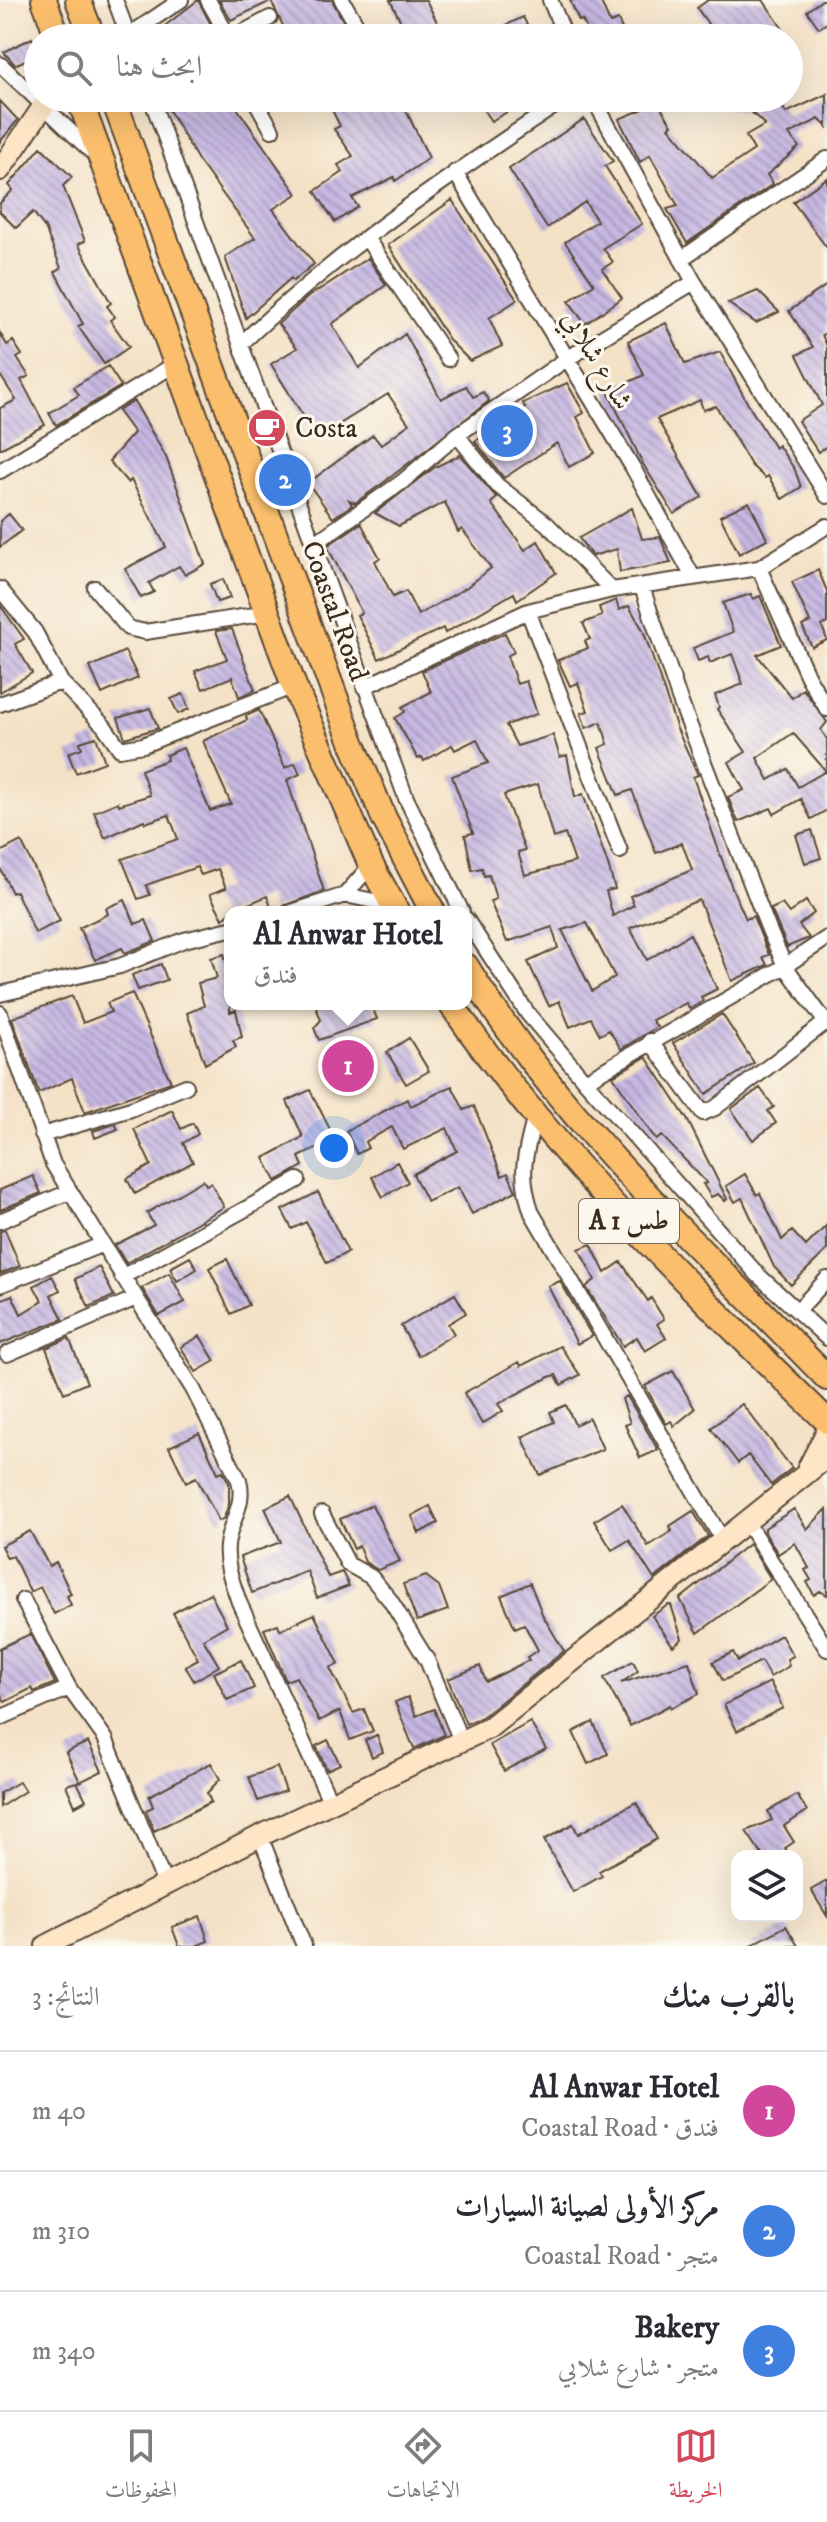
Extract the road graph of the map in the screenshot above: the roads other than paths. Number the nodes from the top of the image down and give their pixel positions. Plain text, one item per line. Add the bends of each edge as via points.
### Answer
1 (44, 0) edge
2 (78, 0) edge
3 (115, 0) edge
4 (181, 0) edge
5 (208, 0) edge
6 (342, 0) edge
7 (550, 0) edge
8 (270, 18) dead end
9 (53, 24) edge
10 (87, 24) edge
11 (123, 24) edge
12 (148, 24) edge
13 (222, 24) edge
14 (258, 24) edge
15 (356, 24) edge
16 (560, 24) edge
17 (1, 65) edge
18 (24, 84) edge
19 (40, 112) edge
20 (55, 112) edge
21 (85, 112) edge
22 (118, 112) edge
23 (156, 112) edge
24 (262, 112) edge
25 (546, 112) edge
26 (601, 112) edge
27 (272, 130) dead end
28 (827, 159) edge
29 (105, 164) junction
30 (0, 170) edge
31 (455, 172) junction
32 (367, 239) junction
33 (681, 259) junction
34 (694, 282) junction
35 (241, 344) junction
36 (448, 359) dead end
37 (565, 360) junction
38 (177, 363) junction
39 (457, 435) junction
40 (0, 471) edge
41 (827, 496) edge
42 (827, 526) edge
43 (315, 543) junction
44 (759, 568) junction
45 (693, 577) junction
46 (642, 587) junction
47 (95, 588) dead end
48 (0, 589) edge
49 (612, 590) junction
50 (528, 611) junction
51 (267, 613) junction
52 (61, 682) junction
53 (294, 686) junction
54 (364, 687) junction
55 (0, 704) edge
56 (827, 709) edge
57 (620, 851) dead end
58 (371, 865) junction
59 (345, 895) junction
60 (311, 906) edge
61 (384, 906) edge
62 (393, 906) edge
63 (430, 906) edge
64 (459, 906) edge
65 (472, 928) edge
66 (224, 930) edge
67 (827, 938) edge
68 (785, 966) junction
69 (472, 975) edge
70 (0, 994) edge
71 (456, 1010) edge
72 (0, 1013) edge
73 (826, 1023) edge
74 (650, 1041) junction
75 (585, 1081) junction
76 (186, 1086) dead end
77 (535, 1116) junction
78 (42, 1135) junction
79 (298, 1180) dead end
80 (69, 1192) junction
81 (0, 1221) edge
82 (101, 1245) junction
83 (122, 1277) junction
84 (827, 1279) edge
85 (0, 1285) edge
86 (136, 1298) junction
87 (799, 1309) junction
88 (827, 1338) edge
89 (7, 1354) dead end
90 (827, 1378) edge
91 (827, 1421) edge
92 (827, 1431) edge
93 (827, 1457) edge
94 (807, 1471) junction
95 (322, 1514) dead end
96 (747, 1523) junction
97 (723, 1541) junction
98 (23, 1600) dead end
99 (827, 1649) edge
100 (69, 1688) junction
101 (0, 1718) edge
102 (462, 1743) junction
103 (331, 1803) junction
104 (260, 1836) junction
105 (165, 1884) junction
106 (46, 1946) edge
107 (304, 1946) edge

1 - 9 highway
2 - 10 highway
3 - 11 street
4 - 12 street
5 - 13 street
6 - 15 street
7 - 16 street
8 - 14 street
17 - 18 street
19 - 30 street
20 - 29 street
21 - 29 highway
22 - 63 highway, Coastal Road via 352,742
23 - 35 street
24 - 27 street
25 - 31 street
26 - 33 street
28 - 33 street
29 - 38 highway
31 - 32 street
31 - 37 street, شارع شلابي
32 - 35 street via 285,302
32 - 36 street
33 - 34 street
34 - 37 street
34 - 41 street
35 - 43 street
37 - 39 street
37 - 45 street, شارع شلابي
38 - 40 street
38 - 51 highway
39 - 43 street via 402,482
39 - 49 street via 497,485 547,524
42 - 44 street
43 - 54 street
44 - 45 street
44 - 56 street
45 - 46 street
46 - 49 street
46 - 68 street via 719,806
47 - 51 street via 128,628 145,632
48 - 52 street via 35,632
49 - 50 street
50 - 54 street
50 - 57 street
51 - 53 highway
52 - 53 street via 104,726 113,743 129,750
52 - 55 street
53 - 58 highway
54 - 64 street via 406,798
58 - 59 street
58 - 62 highway
59 - 60 street
59 - 61 street
65 - 75 street via 528,1014
66 - 70 street via 120,966
67 - 68 street
68 - 73 street
68 - 74 street
69 - 90 highway, A 1 طس via 533,1063 610,1154
71 - 77 highway, A 1 طس
72 - 78 street
73 - 74 street via 703,1113
74 - 75 street
75 - 87 street via 758,1275
76 - 78 street via 131,1109
77 - 91 highway, A 1 طس via 723,1321
77 - 97 street via 521,1167 532,1213
78 - 80 street
79 - 83 street
80 - 81 street
80 - 82 street
82 - 83 street
82 - 85 street
83 - 86 street
84 - 87 street
86 - 89 street
86 - 103 street via 193,1389 239,1480 244,1496 230,1530 229,1570
87 - 88 street
92 - 94 street
93 - 94 street
94 - 96 street
95 - 102 street via 341,1556 371,1577 404,1624
96 - 97 street
96 - 99 street
97 - 102 street via 489,1728
98 - 100 street
100 - 101 street
100 - 105 street via 105,1738
102 - 103 street
103 - 104 street
104 - 105 street
104 - 107 street
105 - 106 street

